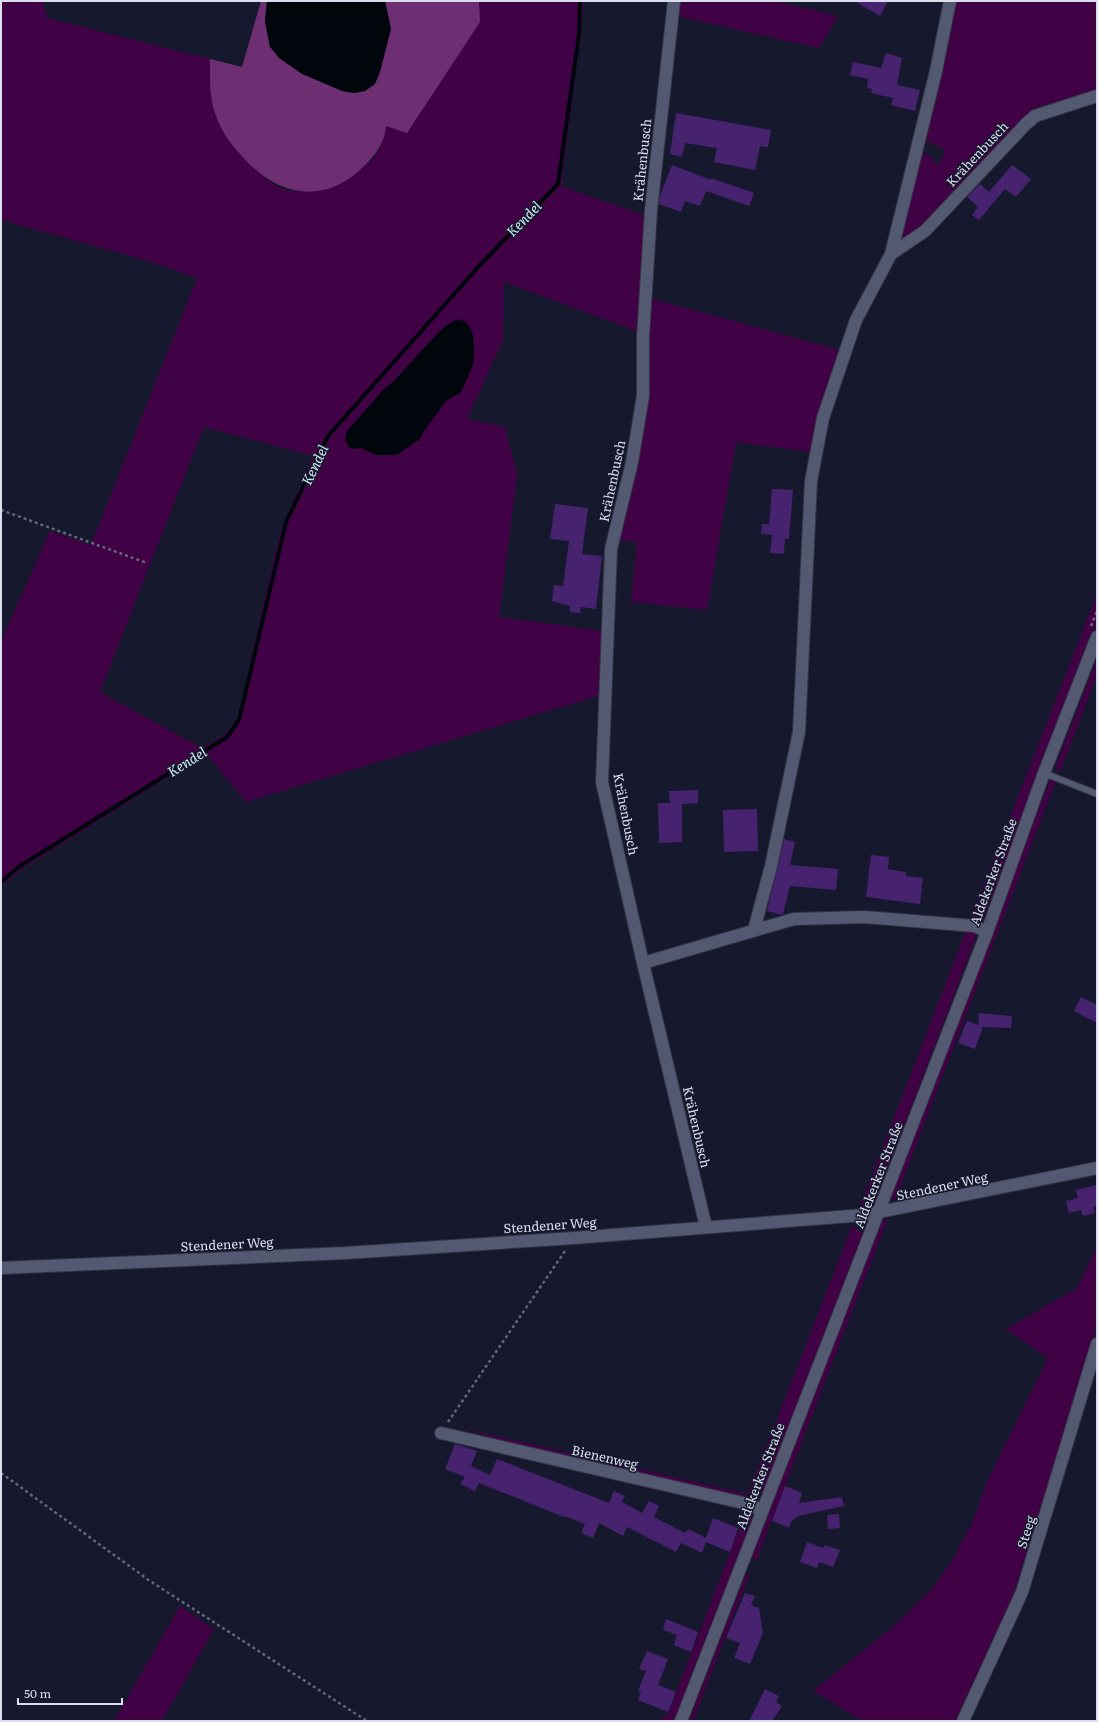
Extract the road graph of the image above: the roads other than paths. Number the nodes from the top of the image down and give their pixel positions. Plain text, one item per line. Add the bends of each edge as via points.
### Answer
1 (674, 1) edge
2 (950, 1) edge
3 (1097, 96) edge
4 (891, 254) junction
5 (1097, 637) edge
6 (1044, 773) junction
7 (1097, 794) edge
8 (754, 930) junction
9 (986, 932) junction
10 (643, 963) junction
11 (1097, 1168) edge
12 (878, 1213) junction
13 (706, 1227) junction
14 (1, 1268) edge
15 (1097, 1344) edge
16 (441, 1433) road end
17 (761, 1511) junction
18 (681, 1721) edge
19 (962, 1721) edge

1 - 10 street, Krähenbusch via 651,210 643,337 643,396 632,462 611,549 602,782
2 - 4 street, Krähenbusch via 936,71
3 - 4 street, Krähenbusch via 1035,116 925,231
4 - 8 street, Krähenbusch via 856,320 823,418 811,482 799,732 772,866
5 - 6 street, Aldekerker Straße
6 - 7 lane
6 - 9 street, Aldekerker Straße
8 - 9 street via 794,919 864,916 975,926
8 - 10 street
9 - 12 street, Aldekerker Straße
10 - 13 street, Krähenbusch
11 - 12 street, Stendener Weg
12 - 13 street, Stendener Weg
12 - 17 street, Aldekerker Straße
13 - 14 street, Stendener Weg via 346,1253
15 - 19 street, Steeg via 1022,1592
16 - 17 street, Bienenweg via 752,1505
17 - 18 street, Aldekerker Straße

